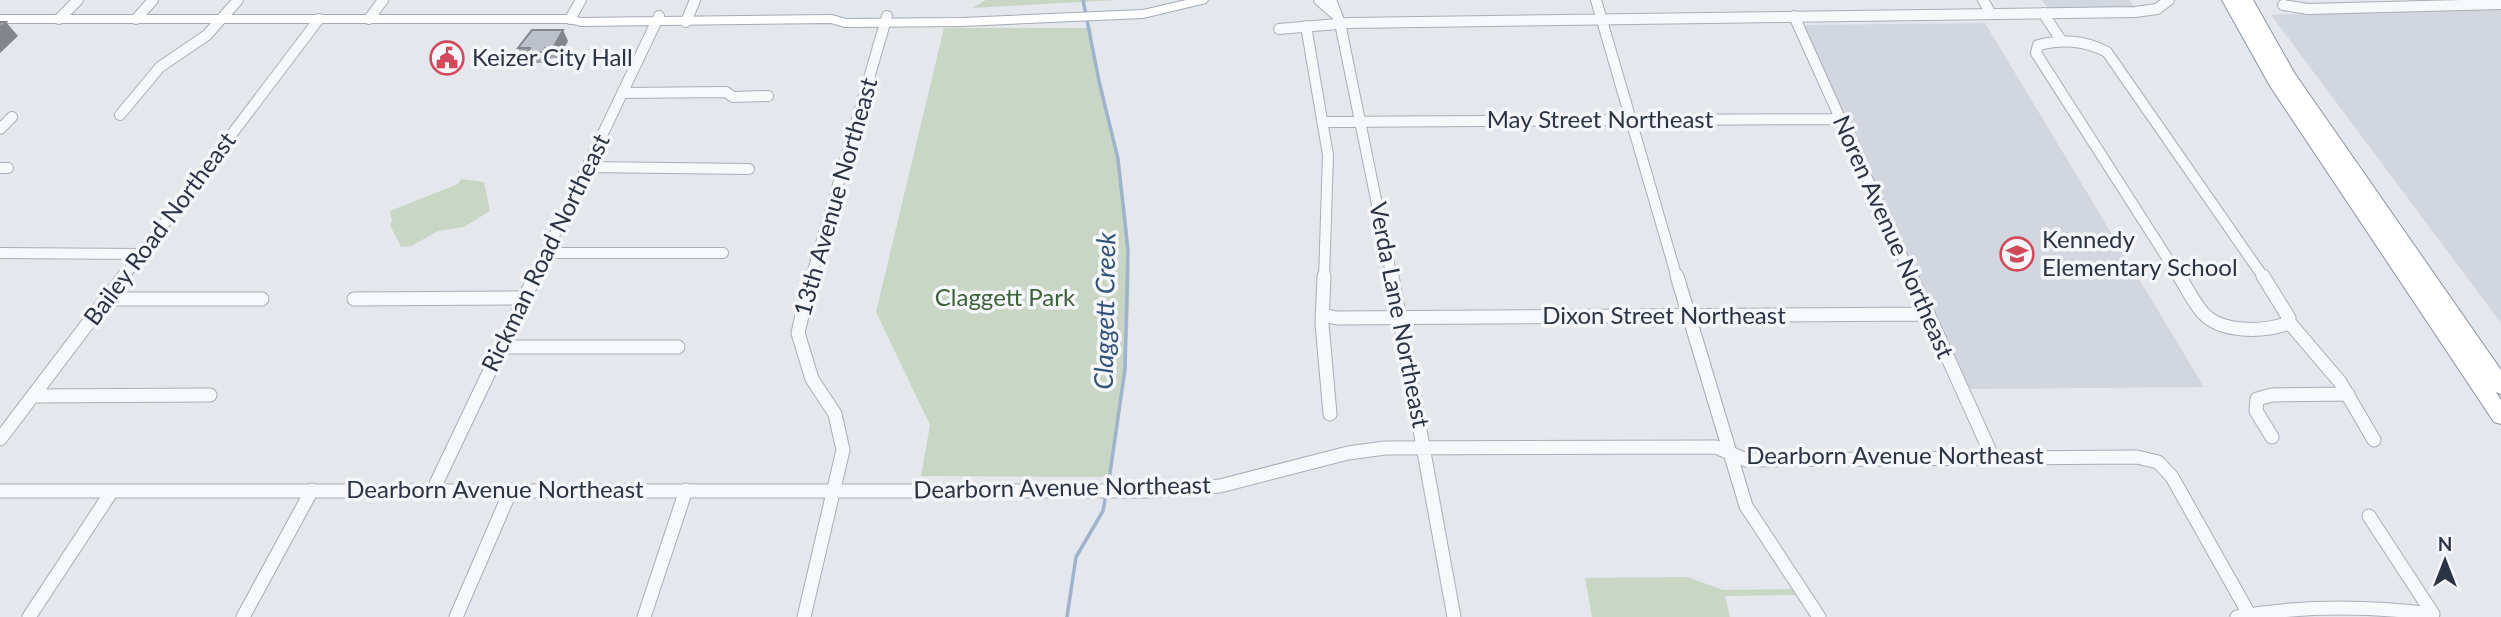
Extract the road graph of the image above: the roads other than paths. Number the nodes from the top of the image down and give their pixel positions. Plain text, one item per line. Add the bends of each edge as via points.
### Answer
1 (78, 0) edge
2 (153, 0) edge
3 (238, 0) edge
4 (383, 0) edge
5 (581, 0) edge
6 (695, 0) edge
7 (1202, 0) edge
8 (1319, 0) edge
9 (1331, 0) edge
10 (1596, 0) edge
11 (1983, 0) edge
12 (2230, 0) edge
13 (2245, 0) edge
14 (2165, 4) edge
15 (2501, 4) edge
16 (2283, 5) dead end
17 (2043, 13) junction
18 (1991, 14) junction
19 (1794, 16) junction
20 (0, 19) edge
21 (59, 19) junction
22 (136, 19) junction
23 (222, 19) junction
24 (319, 19) junction
25 (369, 19) junction
26 (570, 19) junction
27 (658, 19) junction
28 (687, 19) junction
29 (886, 19) junction
30 (1337, 19) junction
31 (1600, 19) junction
32 (1306, 26) junction
33 (1279, 29) dead end
34 (2061, 40) junction
35 (622, 93) junction
36 (768, 96) dead end
37 (120, 115) dead end
38 (12, 117) dead end
39 (1840, 119) junction
40 (1360, 120) junction
41 (1632, 120) junction
42 (1323, 122) junction
43 (0, 129) edge
44 (589, 167) junction
45 (749, 169) dead end
46 (0, 253) edge
47 (547, 253) junction
48 (723, 253) dead end
49 (141, 254) junction
50 (523, 298) junction
51 (105, 299) junction
52 (262, 299) dead end
53 (354, 299) dead end
54 (1928, 314) junction
55 (1322, 315) junction
56 (1690, 316) junction
57 (1400, 317) junction
58 (2288, 321) junction
59 (500, 347) junction
60 (678, 347) dead end
61 (2501, 386) edge
62 (2348, 394) junction
63 (210, 395) dead end
64 (33, 396) junction
65 (1330, 414) dead end
66 (2501, 416) edge
67 (2272, 437) dead end
68 (0, 439) edge
69 (2374, 439) dead end
70 (1424, 449) junction
71 (1729, 453) junction
72 (1993, 458) junction
73 (312, 490) junction
74 (433, 490) junction
75 (686, 490) junction
76 (0, 491) edge
77 (112, 491) junction
78 (511, 491) junction
79 (835, 491) junction
80 (2369, 516) dead end
81 (2432, 614) joint
82 (2243, 616) edge
83 (29, 617) edge
84 (243, 617) edge
85 (456, 617) edge
86 (644, 617) edge
87 (804, 617) edge
88 (1454, 617) edge
89 (1819, 617) edge

1 - 21 street
2 - 22 street
3 - 23 street
4 - 25 street
5 - 26 street
6 - 28 street
7 - 29 main road via 1151,13
8 - 30 street
9 - 30 street, Verda Lane Northeast
10 - 31 street
11 - 18 street
12 - 66 highway via 2278,86
13 - 61 highway via 2293,83
14 - 17 street via 2145,11
15 - 16 street via 2308,9
17 - 18 street
17 - 34 street
18 - 19 street
19 - 31 street
19 - 39 street, Noren Avenue Northeast
20 - 21 main road
21 - 22 main road
22 - 23 main road
23 - 24 main road
23 - 37 street via 160,67
24 - 25 main road
24 - 49 street, Bailey Road Northeast
25 - 26 main road
26 - 27 main road
27 - 28 main road
27 - 35 street, Rickman Road Northeast
28 - 29 main road via 832,19 845,23
29 - 79 street, 13th Avenue Northeast via 798,333 812,379 835,414 841,434 843,450
30 - 31 street
30 - 32 street
30 - 40 street, Verda Lane Northeast
31 - 41 street
32 - 33 street
32 - 42 street
34 - 58 street via 2091,44 2107,52 2285,308
34 - 58 street via 2038,45 2036,52 2203,313 2228,327 2276,327
35 - 36 street
35 - 44 street, Rickman Road Northeast
38 - 43 street
39 - 41 street, May Street Northeast
39 - 54 street, Noren Avenue Northeast
40 - 41 street, May Street Northeast
40 - 42 street, May Street Northeast
40 - 57 street, Verda Lane Northeast
41 - 56 street
42 - 55 street via 1328,169
44 - 45 street
44 - 47 street, Rickman Road Northeast
46 - 49 street
47 - 48 street
47 - 50 street, Rickman Road Northeast
49 - 51 street, Bailey Road Northeast
50 - 53 street
50 - 59 street, Rickman Road Northeast
51 - 52 street
51 - 64 street, Bailey Road Northeast
54 - 56 street, Dixon Street Northeast
54 - 72 street, Noren Avenue Northeast
55 - 57 street, Dixon Street Northeast
55 - 65 street
56 - 57 street, Dixon Street Northeast
56 - 71 street
57 - 70 street, Verda Lane Northeast
58 - 62 street
59 - 60 street
59 - 74 street, Rickman Road Northeast
62 - 67 street via 2263,396 2255,404 2256,411
62 - 69 street
63 - 64 street
64 - 68 street, Bailey Road Northeast
70 - 71 street, Dearborn Avenue Northeast via 1716,447
70 - 79 street, Dearborn Avenue Northeast via 1366,450 1220,486 1149,491
70 - 88 street, Verda Lane Northeast
71 - 72 street, Dearborn Avenue Northeast via 1746,460
71 - 89 street via 1746,506
72 - 82 street, Dearborn Avenue Northeast via 2137,457 2158,462 2172,477
73 - 74 street, Dearborn Avenue Northeast
73 - 77 street, Dearborn Avenue Northeast
73 - 84 street
74 - 78 street, Dearborn Avenue Northeast
75 - 78 street, Dearborn Avenue Northeast
75 - 79 street, Dearborn Avenue Northeast
75 - 86 street
76 - 77 street, Dearborn Avenue Northeast
77 - 83 street
78 - 85 street
79 - 87 street, 13th Avenue Northeast
80 - 81 street
81 - 82 street via 2267,611

